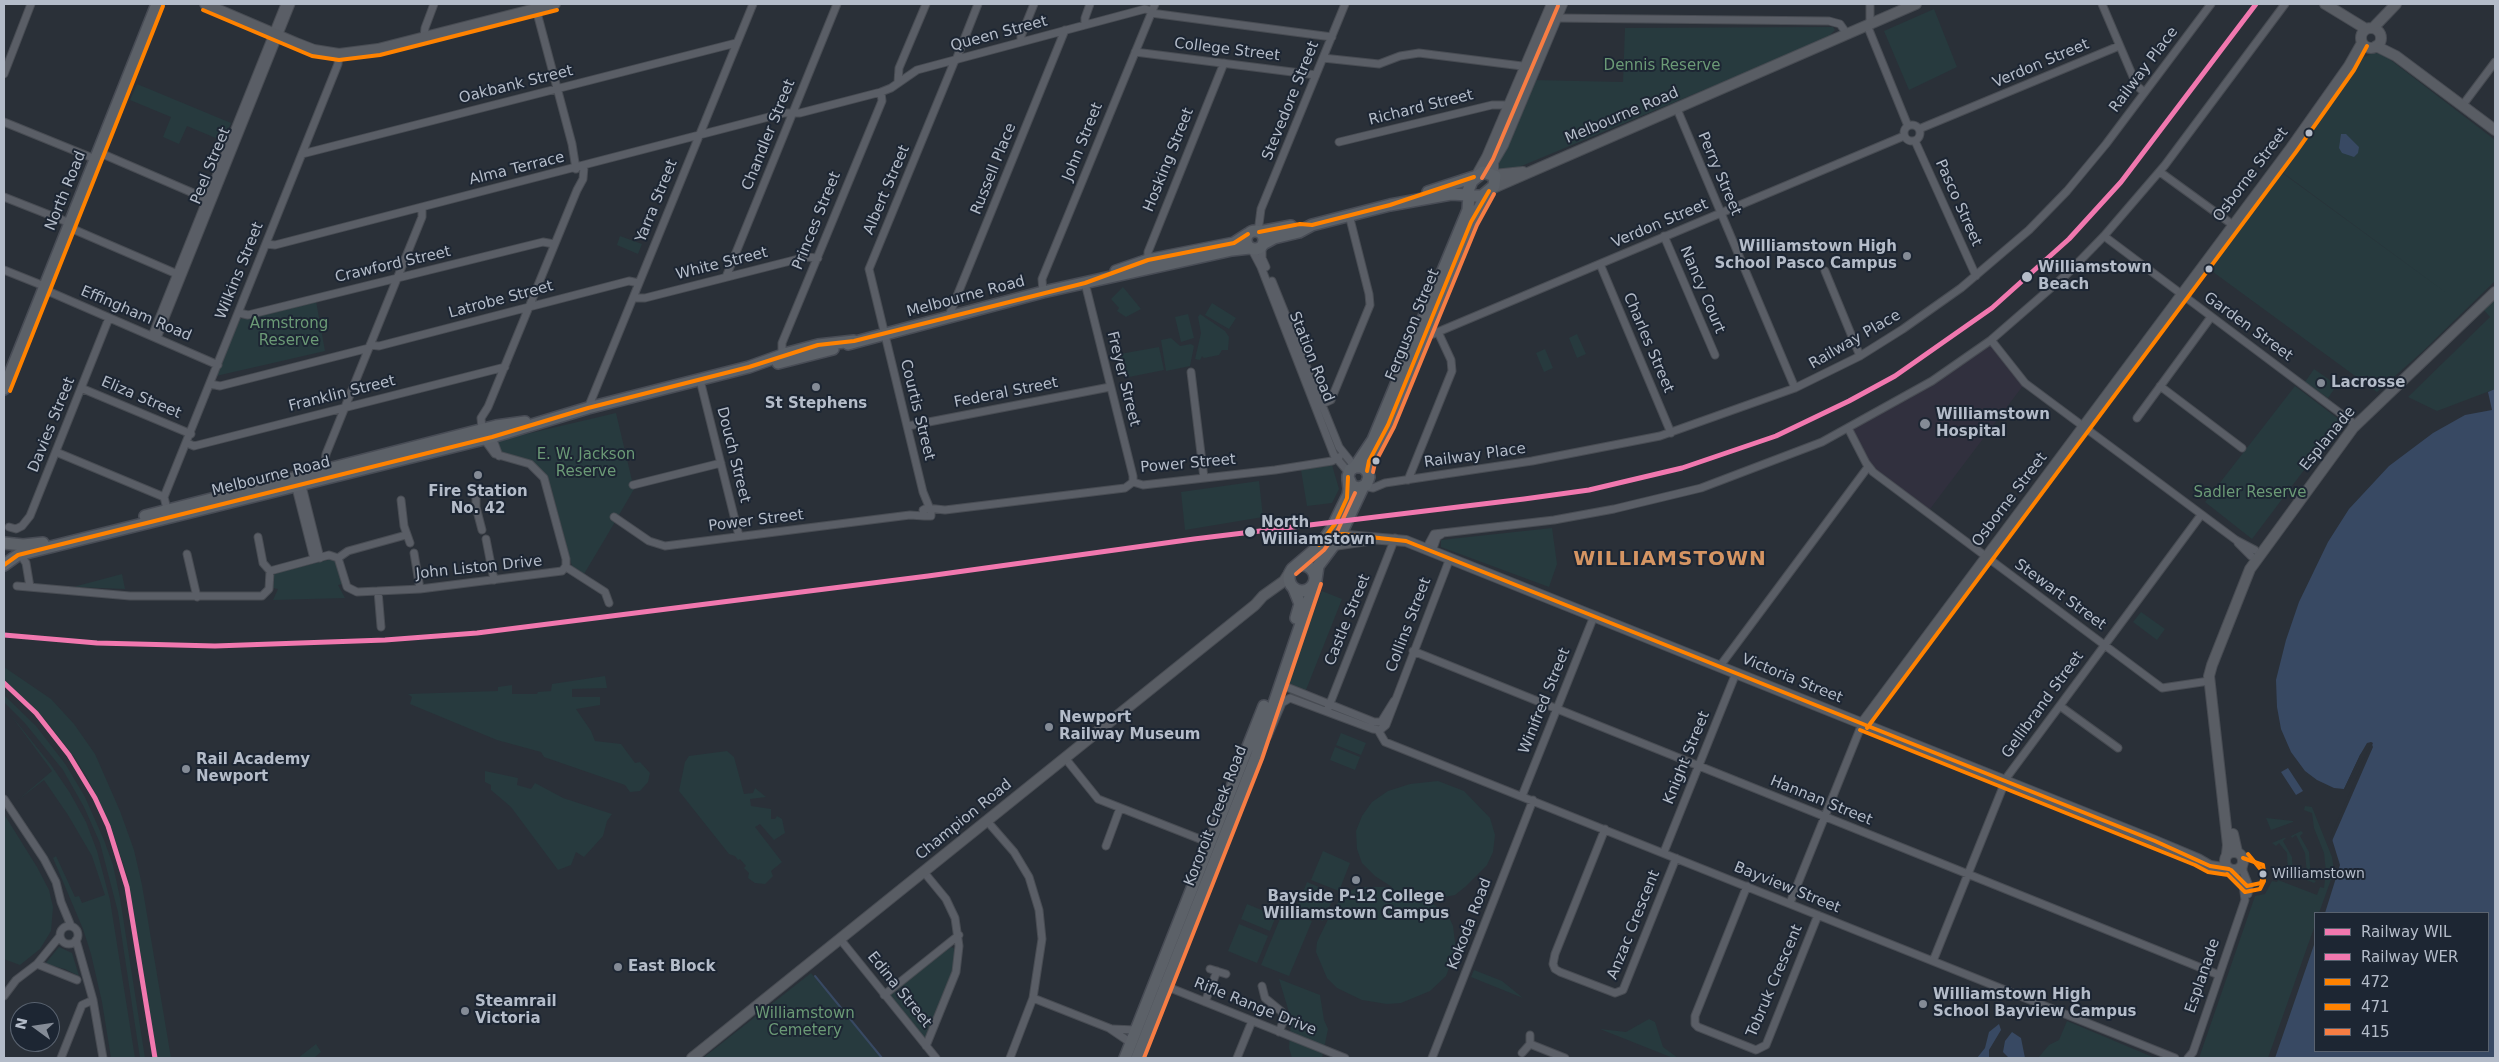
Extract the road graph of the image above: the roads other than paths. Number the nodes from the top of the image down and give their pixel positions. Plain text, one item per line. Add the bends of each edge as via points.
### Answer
1 (31, 4) edge
2 (157, 4) edge
3 (205, 4) edge
4 (285, 4) edge
5 (291, 4) edge
6 (434, 4) edge
7 (555, 4) edge
8 (753, 4) edge
9 (838, 4) edge
10 (926, 4) edge
11 (978, 4) edge
12 (1034, 4) edge
13 (1090, 4) edge
14 (1345, 4) edge
15 (1552, 4) edge
16 (1562, 4) edge
17 (1870, 4) edge
18 (1916, 4) edge
19 (2102, 4) edge
20 (2210, 4) edge
21 (2286, 4) edge
22 (2325, 4) edge
23 (2393, 8) edge
24 (536, 9) junction
25 (1153, 9) edge
26 (1556, 18) junction
27 (1869, 24) junction
28 (1085, 25) junction
29 (1065, 30) junction
30 (276, 34) junction
31 (1847, 34) junction
32 (1332, 36) junction
33 (424, 38) junction
34 (2371, 38) junction
35 (1022, 41) junction
36 (736, 43) junction
37 (2119, 46) junction
38 (1135, 52) junction
39 (339, 54) junction
40 (1323, 58) junction
41 (955, 60) junction
42 (902, 62) junction
43 (1224, 62) junction
44 (2495, 62) edge
45 (1537, 63) junction
46 (1526, 67) junction
47 (911, 72) junction
48 (4, 74) edge
49 (1316, 74) junction
50 (898, 82) junction
51 (558, 89) junction
52 (882, 92) junction
53 (2144, 92) junction
54 (1509, 105) junction
55 (2462, 106) junction
56 (1677, 109) junction
57 (793, 113) junction
58 (4, 122) edge
59 (1908, 126) junction
60 (1919, 129) junction
61 (2495, 130) edge
62 (698, 136) junction
63 (1904, 136) junction
64 (1915, 141) junction
65 (1340, 142) dead end
66 (302, 154) junction
67 (96, 156) junction
68 (580, 168) junction
69 (1532, 171) junction
70 (2160, 172) junction
71 (1494, 175) junction
72 (1476, 176) junction
73 (1490, 190) junction
74 (1468, 195) junction
75 (4, 197) edge
76 (207, 198) junction
77 (1390, 205) junction
78 (422, 208) junction
79 (1720, 213) junction
80 (1349, 215) junction
81 (69, 225) junction
82 (1312, 225) junction
83 (2233, 225) junction
84 (1253, 233) junction
85 (1664, 236) junction
86 (2104, 236) junction
87 (266, 244) junction
88 (554, 244) junction
89 (1257, 246) junction
90 (818, 258) junction
91 (1600, 264) junction
92 (1149, 265) junction
93 (4, 270) edge
94 (1825, 271) dead end
95 (177, 274) junction
96 (1976, 276) junction
97 (398, 277) junction
98 (726, 277) junction
99 (1085, 282) junction
100 (639, 283) junction
101 (43, 288) junction
102 (1043, 292) junction
103 (2495, 292) edge
104 (2181, 294) junction
105 (632, 298) junction
106 (528, 307) junction
107 (239, 312) junction
108 (2211, 317) junction
109 (109, 318) junction
110 (948, 318) junction
111 (1438, 332) junction
112 (1421, 333) junction
113 (884, 334) junction
114 (154, 337) junction
115 (1991, 340) junction
116 (370, 346) junction
117 (1297, 349) junction
118 (1715, 356) dead end
119 (1860, 356) junction
120 (782, 358) junction
121 (218, 365) junction
122 (505, 367) junction
123 (1190, 372) dead end
124 (6, 376) edge
125 (700, 380) junction
126 (210, 384) junction
127 (2160, 386) junction
128 (1110, 387) junction
129 (81, 388) junction
130 (1795, 388) junction
131 (4, 389) edge
132 (1319, 405) junction
133 (345, 407) junction
134 (588, 408) junction
135 (2137, 418) dead end
136 (2354, 423) junction
137 (908, 426) junction
138 (2083, 427) junction
139 (1848, 428) junction
140 (487, 433) junction
141 (1671, 433) junction
142 (191, 434) junction
143 (187, 443) junction
144 (2242, 448) dead end
145 (56, 452) junction
146 (1344, 455) junction
147 (1336, 459) junction
148 (721, 463) junction
149 (1868, 468) junction
150 (1352, 471) junction
151 (327, 473) junction
152 (1204, 478) junction
153 (1366, 480) junction
154 (1408, 480) junction
155 (296, 481) junction
156 (1133, 482) junction
157 (633, 485) dead end
158 (476, 491) dead end
159 (164, 497) junction
160 (401, 500) dead end
161 (927, 511) junction
162 (168, 514) junction
163 (2201, 515) junction
164 (614, 517) dead end
165 (9, 528) dead end
166 (482, 530) dead end
167 (1341, 534) junction
168 (406, 536) junction
169 (739, 536) junction
170 (258, 537) dead end
171 (1373, 538) junction
172 (1395, 538) junction
173 (486, 540) dead end
174 (1330, 541) junction
175 (4, 543) edge
176 (410, 544) dead end
177 (4, 548) edge
178 (1429, 550) junction
179 (414, 553) dead end
180 (2255, 553) junction
181 (20, 554) junction
182 (187, 554) dead end
183 (1986, 557) junction
184 (317, 558) junction
185 (338, 558) junction
186 (1450, 558) junction
187 (4, 564) edge
188 (566, 567) junction
189 (1292, 570) junction
190 (270, 571) junction
191 (494, 580) junction
192 (1315, 581) junction
193 (17, 586) dead end
194 (30, 587) junction
195 (1294, 588) junction
196 (420, 589) junction
197 (378, 591) junction
198 (197, 596) junction
199 (609, 603) dead end
200 (1255, 605) junction
201 (1594, 616) junction
202 (381, 627) dead end
203 (2104, 644) junction
204 (1414, 651) junction
205 (1720, 666) junction
206 (1736, 673) junction
207 (2209, 681) junction
208 (1279, 684) junction
209 (2060, 706) junction
210 (1328, 708) junction
211 (1557, 710) junction
212 (1862, 724) junction
213 (1380, 726) junction
214 (1256, 747) junction
215 (2118, 748) dead end
216 (1065, 758) junction
217 (1698, 766) junction
218 (2220, 767) junction
219 (2005, 781) junction
220 (1522, 796) junction
221 (4, 799) edge
222 (1533, 800) junction
223 (2229, 807) junction
224 (1120, 808) junction
225 (1824, 817) junction
226 (987, 821) junction
227 (1605, 829) junction
228 (2227, 838) junction
229 (1210, 843) junction
230 (1106, 846) dead end
231 (1664, 852) junction
232 (2230, 854) junction
233 (1676, 858) junction
234 (2198, 859) junction
235 (2243, 862) junction
236 (2230, 869) junction
237 (923, 871) junction
238 (1967, 874) junction
239 (2241, 880) junction
240 (1747, 886) junction
241 (2249, 886) junction
242 (61, 902) junction
243 (1790, 903) junction
244 (2244, 903) junction
245 (1818, 915) junction
246 (71, 926) junction
247 (63, 928) junction
248 (959, 934) junction
249 (60, 936) junction
250 (840, 939) junction
251 (76, 940) junction
252 (67, 943) junction
253 (51, 948) junction
254 (79, 953) junction
255 (1932, 961) junction
256 (37, 964) junction
257 (1226, 974) dead end
258 (2219, 975) junction
259 (77, 980) dead end
260 (1161, 984) junction
261 (1261, 993) dead end
262 (884, 995) junction
263 (4, 996) edge
264 (1033, 998) junction
265 (93, 1000) junction
266 (1205, 1002) junction
267 (1252, 1021) junction
268 (1109, 1028) junction
269 (1136, 1030) junction
270 (1279, 1032) junction
271 (1530, 1035) dead end
272 (1145, 1040) junction
273 (1530, 1044) junction
274 (926, 1046) junction
275 (1129, 1050) edge
276 (1522, 1053) dead end
277 (1331, 1056) edge
278 (61, 1058) edge
279 (103, 1058) edge
280 (692, 1058) edge
281 (936, 1058) edge
282 (1010, 1058) edge
283 (1137, 1058) edge
284 (1237, 1058) edge
285 (1345, 1058) edge
286 (1432, 1058) edge
287 (1565, 1058) edge
288 (2174, 1058) edge
289 (2188, 1058) edge

1 - 48 street
2 - 67 main road, North Road
3 - 30 street
4 - 30 street, Peel Street
5 - 30 street, Peel Street
6 - 33 street
7 - 24 street
8 - 36 street, Yarra Street
9 - 57 street, Chandler Street
10 - 42 street
11 - 41 street, Albert Street
12 - 35 street
13 - 28 street
14 - 32 street, Stevedore Street
15 - 46 street
16 - 26 street
17 - 27 street
18 - 27 street, Melbourne Road
19 - 37 street
20 - 53 street, Railway Place
21 - 70 street
22 - 34 street
23 - 34 street, Osborne Street
24 - 33 street
24 - 51 street
25 - 28 street, Queen Street
25 - 32 street, Queen Street
25 - 38 street, John Street
26 - 31 street via 1829,20 1840,24
26 - 45 street
27 - 31 street, Melbourne Road
27 - 59 street
28 - 29 street, Queen Street
29 - 35 street, Queen Street
29 - 110 street, Russell Place
30 - 39 street via 314,50
30 - 76 street, Peel Street
30 - 114 street, Peel Street
31 - 56 street, Melbourne Road
32 - 40 street, Stevedore Street
33 - 39 street via 371,51
34 - 55 street
34 - 83 street, Osborne Street
35 - 41 street, Queen Street
36 - 51 street, Oakbank Street
36 - 62 street, Yarra Street
37 - 53 street via 2137,86
37 - 60 street, Verdon Street
38 - 43 street, College Street
38 - 102 street, John Street via 1042,279
39 - 66 street, Wilkins Street via 338,64
40 - 46 street via 1379,64 1419,53
40 - 49 street, Stevedore Street
41 - 47 street, Queen Street
41 - 113 street, Albert Street via 869,269
42 - 47 street via 903,70
42 - 50 street
43 - 49 street, College Street
43 - 92 street, Hosking Street via 1148,252
44 - 55 street
45 - 46 street
45 - 71 street via 1493,162
46 - 54 street
47 - 50 street, Alma Terrace
49 - 84 street, Stevedore Street
50 - 52 street, Alma Terrace
51 - 66 street, Oakbank Street
51 - 68 street
52 - 57 street, Alma Terrace
52 - 90 street, Princes Street via 882,101
53 - 96 street, Railway Place via 2067,191 2029,230
54 - 65 street, Richard Street via 1492,105
54 - 72 street
55 - 61 street
56 - 69 street, Melbourne Road
56 - 79 street, Perry Street
57 - 62 street, Alma Terrace
57 - 98 street, Chandler Street
58 - 67 street
59 - 60 street
59 - 63 street
60 - 64 street via 1920,135
62 - 68 street, Alma Terrace
62 - 100 street, Yarra Street
63 - 64 street
63 - 79 street, Verdon Street
64 - 96 street, Pasco Street
66 - 87 street, Wilkins Street
67 - 76 street
67 - 81 main road, North Road
68 - 78 street, Alma Terrace
68 - 88 street via 576,190
69 - 71 street, Melbourne Road
69 - 73 street, Melbourne Road
70 - 83 street
70 - 86 street
71 - 72 main road, Melbourne Road via 1485,172
71 - 73 main road via 1496,182
72 - 74 main road, Ferguson Street
72 - 77 main road, Melbourne Road
73 - 74 main road, Melbourne Road via 1478,197
73 - 112 main road, Ferguson Street via 1471,222
74 - 77 main road, Melbourne Road via 1451,194
74 - 112 main road, Ferguson Street via 1467,213
75 - 81 street
76 - 95 street, Peel Street
77 - 80 main road, Melbourne Road
78 - 87 street, Alma Terrace via 275,245
78 - 97 street via 422,217
79 - 85 street, Verdon Street
79 - 130 street, Perry Street
80 - 82 main road, Melbourne Road
80 - 132 street via 1370,305 1332,397 1329,402
81 - 95 street
81 - 101 main road, North Road
82 - 84 main road, Melbourne Road via 1300,224
82 - 89 main road, Melbourne Road
83 - 104 street, Osborne Street
84 - 89 main road via 1264,238
84 - 89 main road via 1246,242
84 - 92 main road, Melbourne Road via 1234,243
85 - 91 street, Verdon Street
85 - 118 street, Nancy Court
86 - 104 street, Garden Street
86 - 115 street via 2067,274
87 - 107 street, Wilkins Street
88 - 97 street, Crawford Street via 545,242
88 - 106 street
89 - 92 main road, Melbourne Road
89 - 117 street, Station Road
89 - 117 street, Station Road
90 - 98 street, White Street via 806,256
90 - 120 street, Princes Street via 782,343
91 - 111 street, Verdon Street
91 - 141 street, Charles Street
92 - 99 main road, Melbourne Road
93 - 101 street, Effingham Road
94 - 119 street
95 - 114 street, Peel Street
96 - 119 street, Railway Place via 1904,329
97 - 107 street, Crawford Street via 248,315
97 - 116 street
98 - 105 street, White Street via 645,298
99 - 102 main road, Melbourne Road
99 - 128 street, Freyer Street
100 - 105 street, Yarra Street
100 - 106 street, Latrobe Street via 630,281
101 - 109 street, Effingham Road
101 - 124 main road, North Road
102 - 110 main road, Melbourne Road
103 - 136 street, Esplanade
104 - 108 street, Garden Street
104 - 138 street, Osborne Street
105 - 134 street, Yarra Street
106 - 116 street, Latrobe Street
106 - 122 street
107 - 121 street, Wilkins Street
108 - 127 street
108 - 136 street, Garden Street
109 - 114 street, Effingham Road
109 - 129 street, Davies Street
110 - 113 main road, Melbourne Road
111 - 112 street, Verdon Street
111 - 154 street via 1451,360 1452,371
112 - 150 main road, Ferguson Street via 1373,440
112 - 153 main road, Ferguson Street via 1383,437 1370,459
113 - 120 main road, Melbourne Road via 821,353
113 - 137 street, Courtis Street
114 - 121 street, Effingham Road
115 - 138 street via 2022,380
115 - 139 street via 1932,381
116 - 126 street, Latrobe Street via 220,386
116 - 133 street
117 - 132 street, Station Road
119 - 130 street, Railway Place
120 - 125 main road, Melbourne Road
121 - 126 street, Wilkins Street
122 - 133 street, Franklin Street
122 - 140 street via 488,407
123 - 152 street
124 - 131 main road, North Road
125 - 134 main road, Melbourne Road
125 - 148 street, Douch Street
126 - 142 street, Wilkins Street
127 - 135 street
127 - 144 street
128 - 137 street, Federal Street
128 - 156 street, Freyer Street
129 - 142 street, Eliza Street
129 - 145 street, Davies Street
130 - 141 street, Railway Place
132 - 146 street, Station Road
132 - 147 street, Station Road
133 - 143 street, Franklin Street via 194,446
133 - 151 street via 326,454
134 - 140 main road, Melbourne Road
136 - 180 street, Esplanade
137 - 161 street, Courtis Street
138 - 163 street
138 - 183 street, Osborne Street
139 - 149 street, Stewart Street
139 - 178 street via 1748,472 1662,499 1554,520 1432,535
140 - 151 main road, Melbourne Road
140 - 188 street via 497,454 538,470 549,492
141 - 154 street, Railway Place via 1590,451
142 - 143 street, Wilkins Street
143 - 159 street, Wilkins Street
145 - 159 street
145 - 165 street, Davies Street via 27,521 17,528
146 - 147 street, Power Street
146 - 150 street, Station Road
147 - 150 street, Station Road
147 - 152 street, Power Street
148 - 157 street
148 - 169 street, Douch Street
149 - 183 street, Stewart Street
149 - 205 street
150 - 153 main road via 1362,467
150 - 153 main road via 1354,487
150 - 174 main road, Ferguson Street via 1347,496
151 - 155 main road, Melbourne Road
152 - 156 street, Power Street via 1143,485
153 - 154 street, Railway Place via 1385,483
153 - 167 main road, Ferguson Street
155 - 162 main road, Melbourne Road
155 - 184 street via 302,490
156 - 161 street, Power Street via 1125,488
158 - 166 street
159 - 162 street
160 - 168 street
161 - 169 street, Power Street
162 - 175 main road, Melbourne Road via 43,543
162 - 181 main road, Melbourne Road
163 - 180 street
163 - 203 street, Gellibrand Street
164 - 169 street, Power Street via 662,546
167 - 171 street, Victoria Street
167 - 174 main road, Ferguson Street
168 - 176 street
168 - 185 street via 348,551
170 - 190 street via 263,563
171 - 172 street, Victoria Street
171 - 174 street, Victoria Street
172 - 178 street, Victoria Street
172 - 210 street, Castle Street
173 - 191 street
174 - 189 main road, Ferguson Street
174 - 192 main road, Ferguson Street
177 - 187 main road
178 - 186 street, Victoria Street
179 - 196 street
180 - 207 street, Esplanade via 2212,665
181 - 187 main road, Melbourne Road
181 - 194 street via 26,563
182 - 198 street
183 - 203 street, Stewart Street
183 - 212 street, Osborne Street
184 - 185 street via 331,555
184 - 190 street
185 - 197 street, John Liston Drive via 346,585 352,591
186 - 201 street, Victoria Street
186 - 204 street, Collins Street
188 - 191 street, John Liston Drive via 557,573
188 - 199 street via 605,592
189 - 192 main road via 1300,565 1308,566 1314,572
189 - 195 main road via 1289,581
189 - 200 street, Champion Road
190 - 198 street via 270,586 262,596
191 - 196 street, John Liston Drive
192 - 195 main road via 1308,590
192 - 208 main road, Kororoit Creek Road
193 - 194 street
194 - 198 street via 130,596
195 - 200 street, Champion Road via 1282,590
195 - 214 main road, Kororoit Creek Road via 1299,608
196 - 197 street, John Liston Drive
197 - 202 street
200 - 216 street, Champion Road
201 - 205 street, Victoria Street
201 - 211 street, Winifred Street
203 - 207 street, Stewart Street via 2162,688
203 - 209 street, Gellibrand Street
204 - 211 street, Hannan Street
204 - 213 street, Collins Street
205 - 206 street, Victoria Street
206 - 212 street, Victoria Street
206 - 217 street, Knight Street
207 - 218 street, Esplanade
208 - 210 street
208 - 214 main road, Kororoit Creek Road
209 - 215 street
209 - 219 street, Gellibrand Street
210 - 213 street
210 - 214 street via 1294,698 1286,699 1269,735
211 - 217 street, Hannan Street
211 - 220 street, Winifred Street
212 - 219 street, Victoria Street
212 - 225 street, Osborne Street
213 - 220 street, Bayview Street via 1389,742
214 - 229 main road, Kororoit Creek Road
214 - 260 main road, Kororoit Creek Road
216 - 224 street via 1098,799
216 - 226 street, Champion Road
217 - 225 street, Hannan Street
217 - 231 street, Knight Street
218 - 223 street, Esplanade
218 - 228 street, Esplanade
219 - 234 street, Victoria Street
219 - 238 street, Gellibrand Street
220 - 222 street, Bayview Street
221 - 242 street via 44,859 56,882
222 - 227 street, Bayview Street
222 - 286 street, Kokoda Road
223 - 228 street
223 - 232 street, Esplanade
224 - 229 street
224 - 230 street
225 - 238 street, Hannan Street
225 - 243 street, Osborne Street
226 - 237 street, Champion Road
226 - 264 street via 1014,852 1029,877 1038,910 1042,939
227 - 231 street, Bayview Street
227 - 233 street, Anzac Crescent via 1554,954 1553,964 1560,972 1615,993 1623,990
228 - 232 street, Esplanade
229 - 260 main road, Kororoit Creek Road
231 - 233 street, Bayview Street
232 - 234 street, Victoria Street via 2213,860
232 - 235 street via 2242,857
232 - 236 street via 2225,864
233 - 240 street, Bayview Street
234 - 236 street, Victoria Street via 2210,866
235 - 236 street via 2239,868
235 - 241 street
236 - 239 street
237 - 248 street via 946,899
237 - 250 street, Champion Road
238 - 255 street, Gellibrand Street
238 - 258 street, Hannan Street
239 - 241 street
239 - 244 street, Esplanade via 2246,892
240 - 243 street, Bayview Street
240 - 245 street, Tobruk Crescent via 1695,1016 1698,1027 1756,1050 1766,1045
241 - 244 street, Esplanade
242 - 246 street
242 - 247 street
243 - 245 street, Bayview Street
244 - 258 street, Esplanade
245 - 255 street, Bayview Street
246 - 247 street
246 - 251 street via 78,931
247 - 249 street
248 - 262 street
248 - 274 street via 956,972
249 - 252 street
249 - 253 street
250 - 262 street, Edina Street
250 - 280 street, Champion Road
251 - 252 street
251 - 254 street
252 - 253 street
252 - 254 street
253 - 256 street
254 - 265 street
255 - 288 street, Bayview Street
256 - 259 street
256 - 263 street via 16,980
257 - 266 street via 1214,970
258 - 289 street, Esplanade
260 - 266 street, Rifle Range Drive
260 - 269 main road, Kororoit Creek Road
260 - 272 main road, Kororoit Creek Road
261 - 270 street via 1282,1012
262 - 274 street, Edina Street
264 - 268 street
264 - 282 street
265 - 278 street via 82,1005
265 - 279 street
266 - 267 street, Rifle Range Drive
267 - 270 street, Rifle Range Drive
267 - 284 street
268 - 269 street
268 - 275 street
269 - 275 main road, Kororoit Creek Road
270 - 277 street, Rifle Range Drive
271 - 273 street
272 - 275 main road
272 - 283 main road, Kororoit Creek Road
273 - 276 street
273 - 287 street
274 - 281 street, Edina Street
277 - 285 street, Rifle Range Drive

